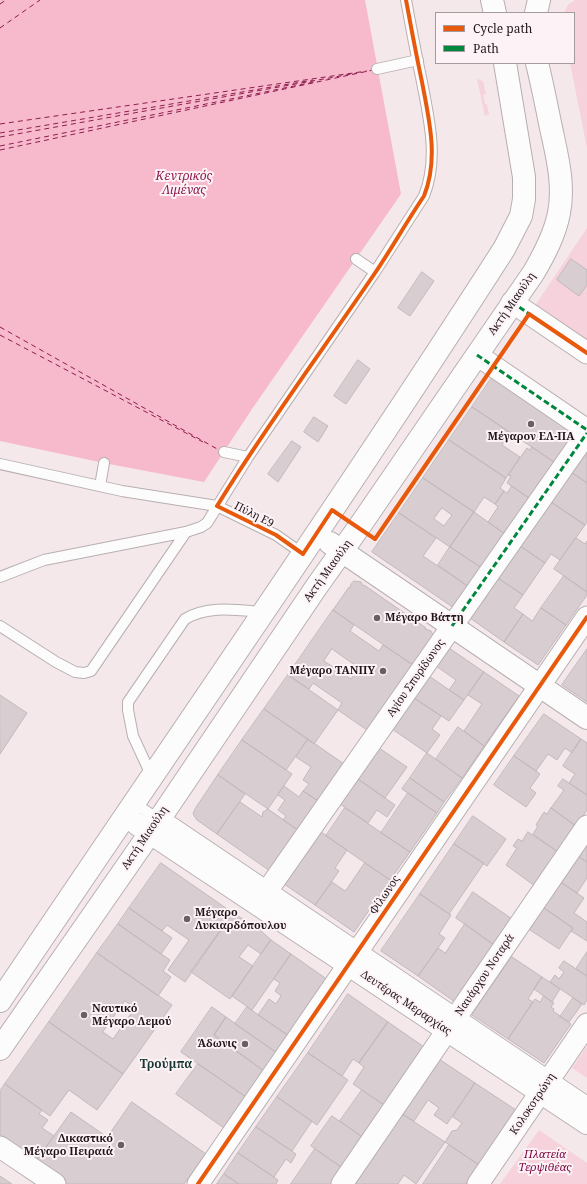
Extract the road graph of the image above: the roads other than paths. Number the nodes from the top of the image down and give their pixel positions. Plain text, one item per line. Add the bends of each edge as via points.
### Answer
1 (406, 0) edge
2 (492, 0) edge
3 (526, 0) edge
4 (539, 0) edge
5 (494, 12) edge
6 (528, 12) edge
7 (536, 12) edge
8 (418, 60) junction
9 (504, 64) edge
10 (538, 64) edge
11 (377, 69) dead end
12 (356, 259) dead end
13 (376, 272) junction
14 (512, 302) junction
15 (587, 353) edge
16 (476, 355) junction
17 (587, 431) edge
18 (224, 452) dead end
19 (248, 457) junction
20 (0, 464) edge
21 (104, 464) dead end
22 (100, 486) junction
23 (218, 506) junction
24 (186, 532) junction
25 (316, 534) junction
26 (342, 551) junction
27 (302, 554) junction
28 (0, 567) edge
29 (4, 575) edge
30 (265, 612) junction
31 (587, 617) edge
32 (0, 626) edge
33 (452, 626) junction
34 (540, 686) junction
35 (587, 718) edge
36 (152, 777) junction
37 (129, 809) junction
38 (154, 826) junction
39 (587, 826) edge
40 (262, 898) junction
41 (353, 959) junction
42 (0, 1001) edge
43 (587, 1024) edge
44 (451, 1025) junction
45 (0, 1048) edge
46 (544, 1087) junction
47 (587, 1108) edge
48 (587, 1123) edge
49 (0, 1147) edge
50 (55, 1184) edge
51 (198, 1184) edge
52 (342, 1184) edge
53 (478, 1184) edge

1 - 8 lane
2 - 5 main road
3 - 6 main road
4 - 7 main road
8 - 11 lane
8 - 13 lane via 432,133 432,172 424,196
9 - 25 main road via 524,177 521,216 497,261
10 - 14 main road, Ακτή Μιαούλη via 556,153 561,197 555,230 546,251
12 - 13 lane
13 - 19 lane
14 - 15 street
14 - 16 main road, Ακτή Μιαούλη
16 - 17 street
16 - 26 main road, Ακτή Μιαούλη
17 - 33 street, Αγίου Σπυρίδωνος
18 - 19 lane
19 - 23 lane
20 - 22 lane, Πύλη Ε9
21 - 22 lane
22 - 23 lane, Πύλη Ε9
23 - 24 lane via 207,523
23 - 27 lane, Πύλη Ε9 via 276,535
24 - 29 lane via 44,560
24 - 32 lane via 91,671 75,672
25 - 26 main road
25 - 27 main road
26 - 33 main road
26 - 38 main road, Ακτή Μιαούλη
27 - 30 main road
28 - 29 lane
30 - 36 main road
30 - 36 lane via 220,610 194,614 185,619 146,673 128,702 128,710 133,736
31 - 34 street, Φίλωνος
33 - 34 main road
33 - 40 street, Αγίου Σπυρίδωνος
34 - 35 main road
34 - 41 street, Φίλωνος
36 - 37 main road
37 - 38 main road, Δευτέρας Μεραρχίας
37 - 42 main road
38 - 40 main road, Δευτέρας Μεραρχίας
38 - 45 main road, Ακτή Μιαούλη
39 - 44 street, Ναυάρχου Νοταρά
40 - 41 main road, Δευτέρας Μεραρχίας
41 - 44 main road, Δευτέρας Μεραρχίας
41 - 51 street, Φίλωνος
43 - 46 street, Κολοκοτρώνη
44 - 46 main road, Δευτέρας Μεραρχίας
44 - 52 street, Ναυάρχου Νοταρά
46 - 47 street, Δευτέρας Μεραρχίας
46 - 48 main road, Δευτέρας Μεραρχίας
46 - 53 street, Κολοκοτρώνη
49 - 50 street

